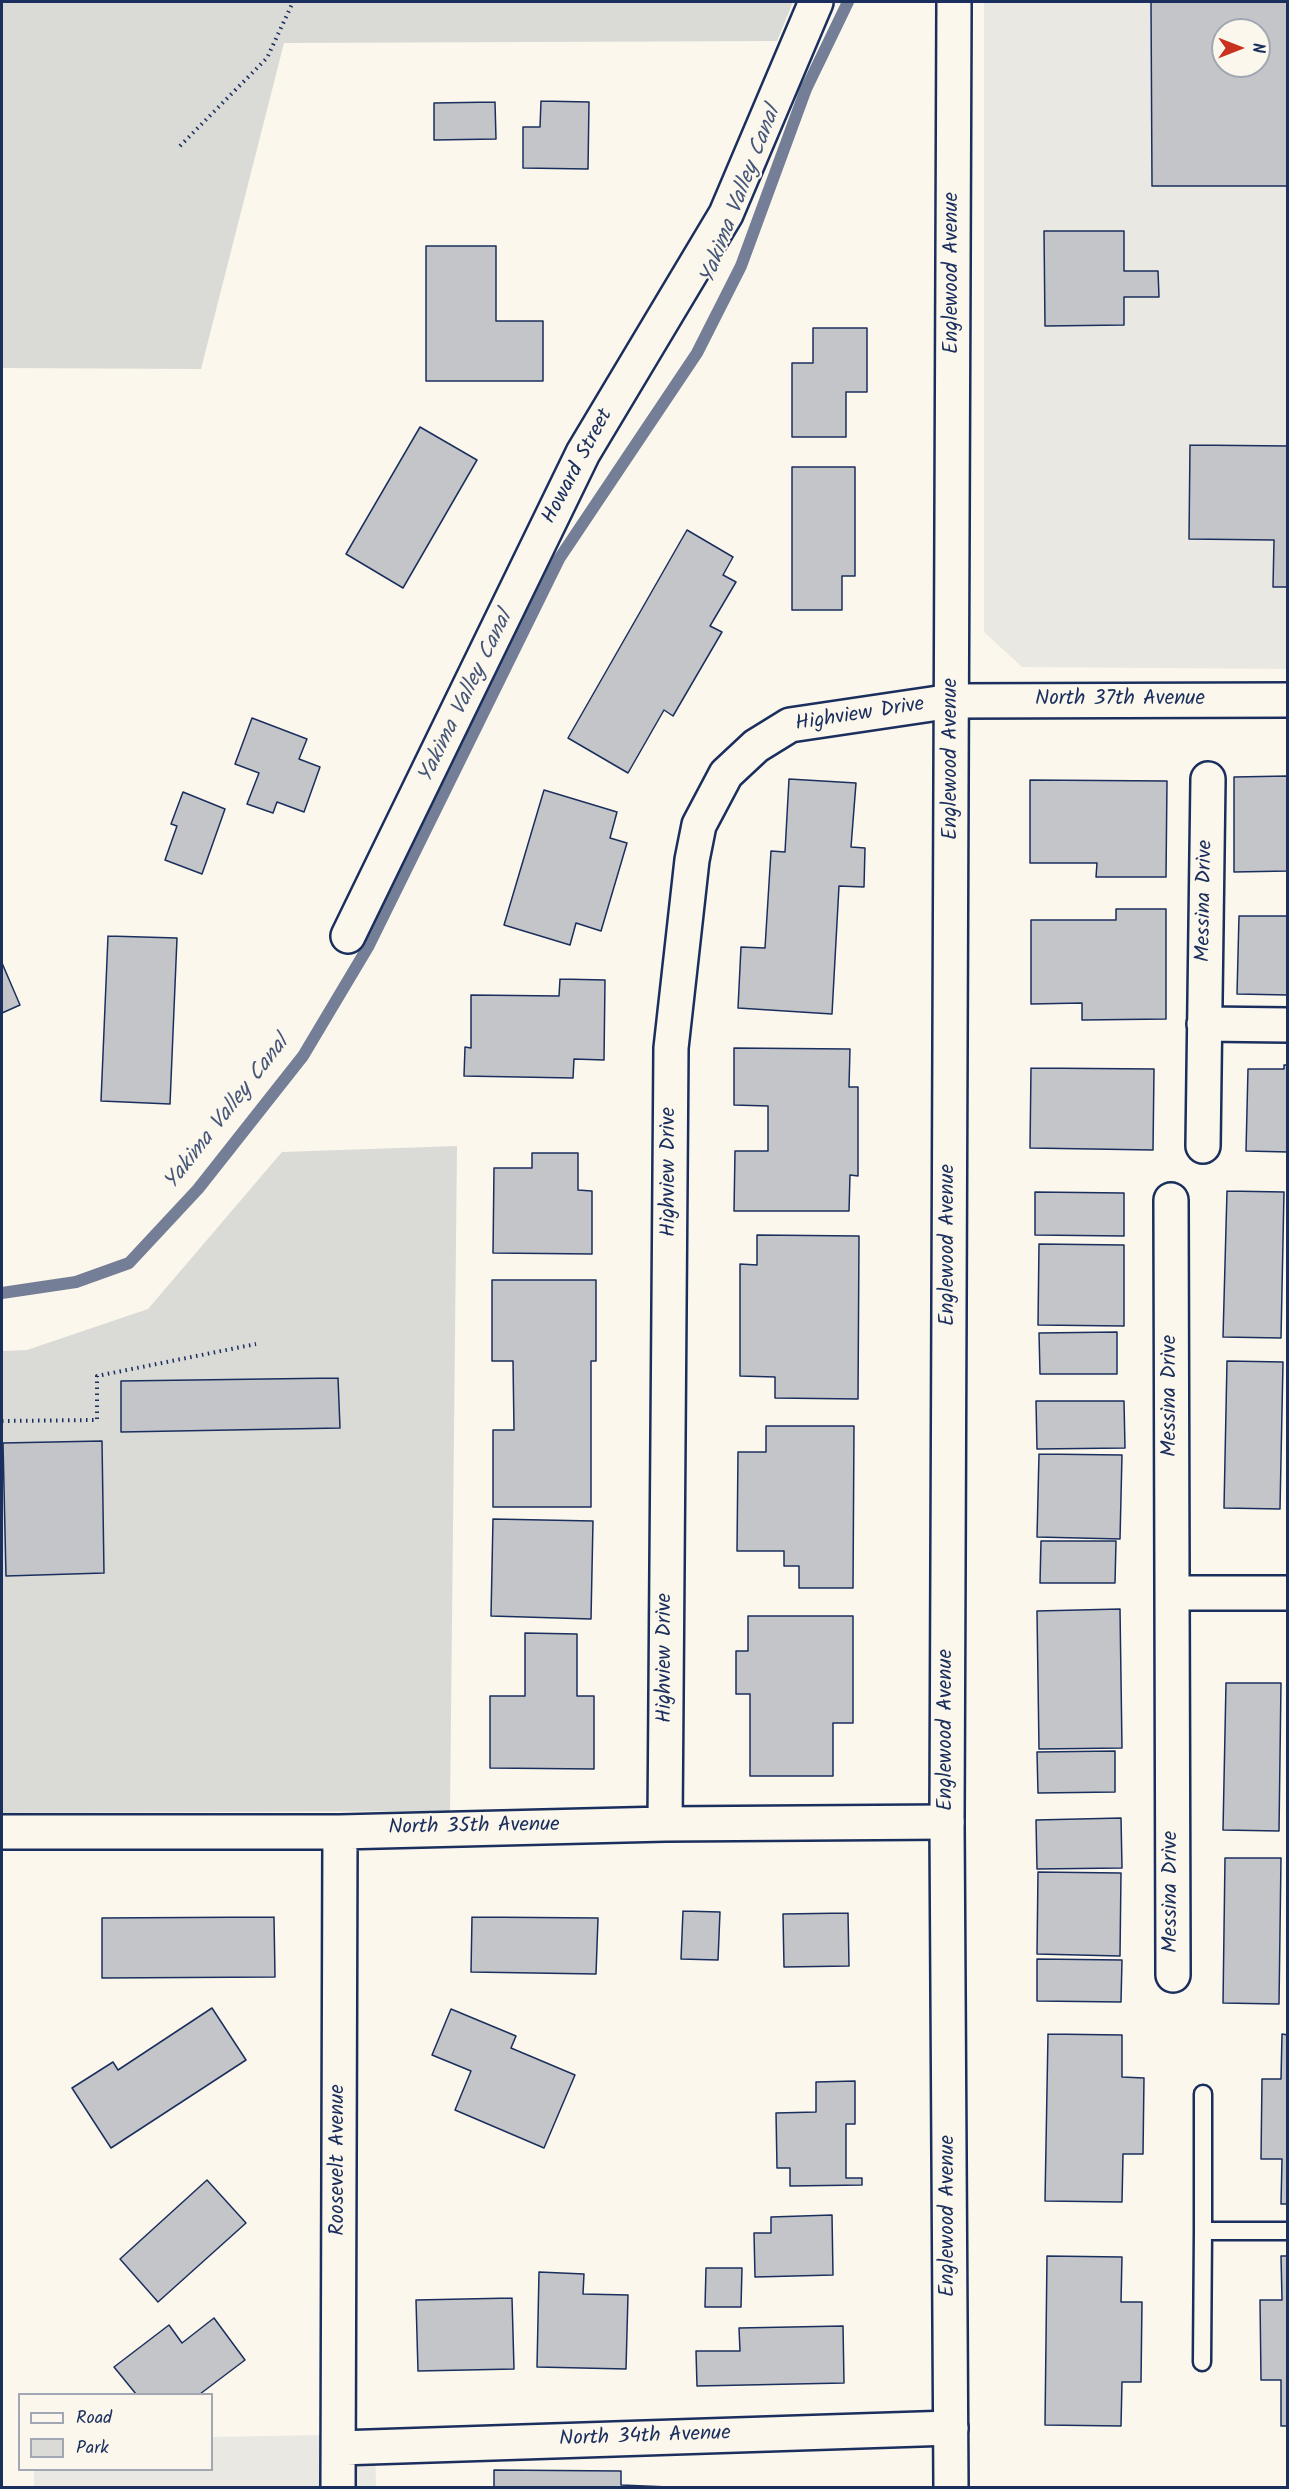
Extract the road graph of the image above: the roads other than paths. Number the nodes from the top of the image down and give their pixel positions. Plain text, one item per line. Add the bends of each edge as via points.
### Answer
1 (816, 2) edge
2 (954, 2) edge
3 (1287, 700) edge
4 (952, 701) junction
5 (1208, 779) dead end
6 (348, 936) dead end
7 (1204, 1024) junction
8 (1287, 1025) edge
9 (1203, 1146) dead end
10 (1171, 1200) dead end
11 (1172, 1593) junction
12 (1287, 1593) edge
13 (947, 1822) junction
14 (664, 1824) junction
15 (2, 1832) edge
16 (340, 1832) junction
17 (1173, 1975) dead end
18 (1203, 2094) dead end
19 (1203, 2231) junction
20 (1287, 2231) edge
21 (1202, 2362) dead end
22 (951, 2428) junction
23 (339, 2448) junction
24 (338, 2487) edge
25 (951, 2487) edge

1 - 6 street, Howard Street via 726,214 583,453
2 - 4 street, Englewood Avenue
3 - 4 street, North 37th Avenue
4 - 13 street, Englewood Avenue
4 - 14 street, Highview Drive via 790,724 756,746 726,774 699,825 671,1048
5 - 7 street, Messina Drive
7 - 8 street
7 - 9 street, Messina Drive
10 - 11 street, Messina Drive
11 - 12 street
11 - 17 street, Messina Drive
13 - 14 street, North 35th Avenue
13 - 22 street, Englewood Avenue
14 - 16 street, North 35th Avenue
15 - 16 street, North 35th Avenue
16 - 23 street, Roosevelt Avenue
18 - 19 lane
19 - 20 lane
19 - 21 lane
22 - 23 street, North 34th Avenue
22 - 25 street, Englewood Avenue
23 - 24 street, Roosevelt Avenue

